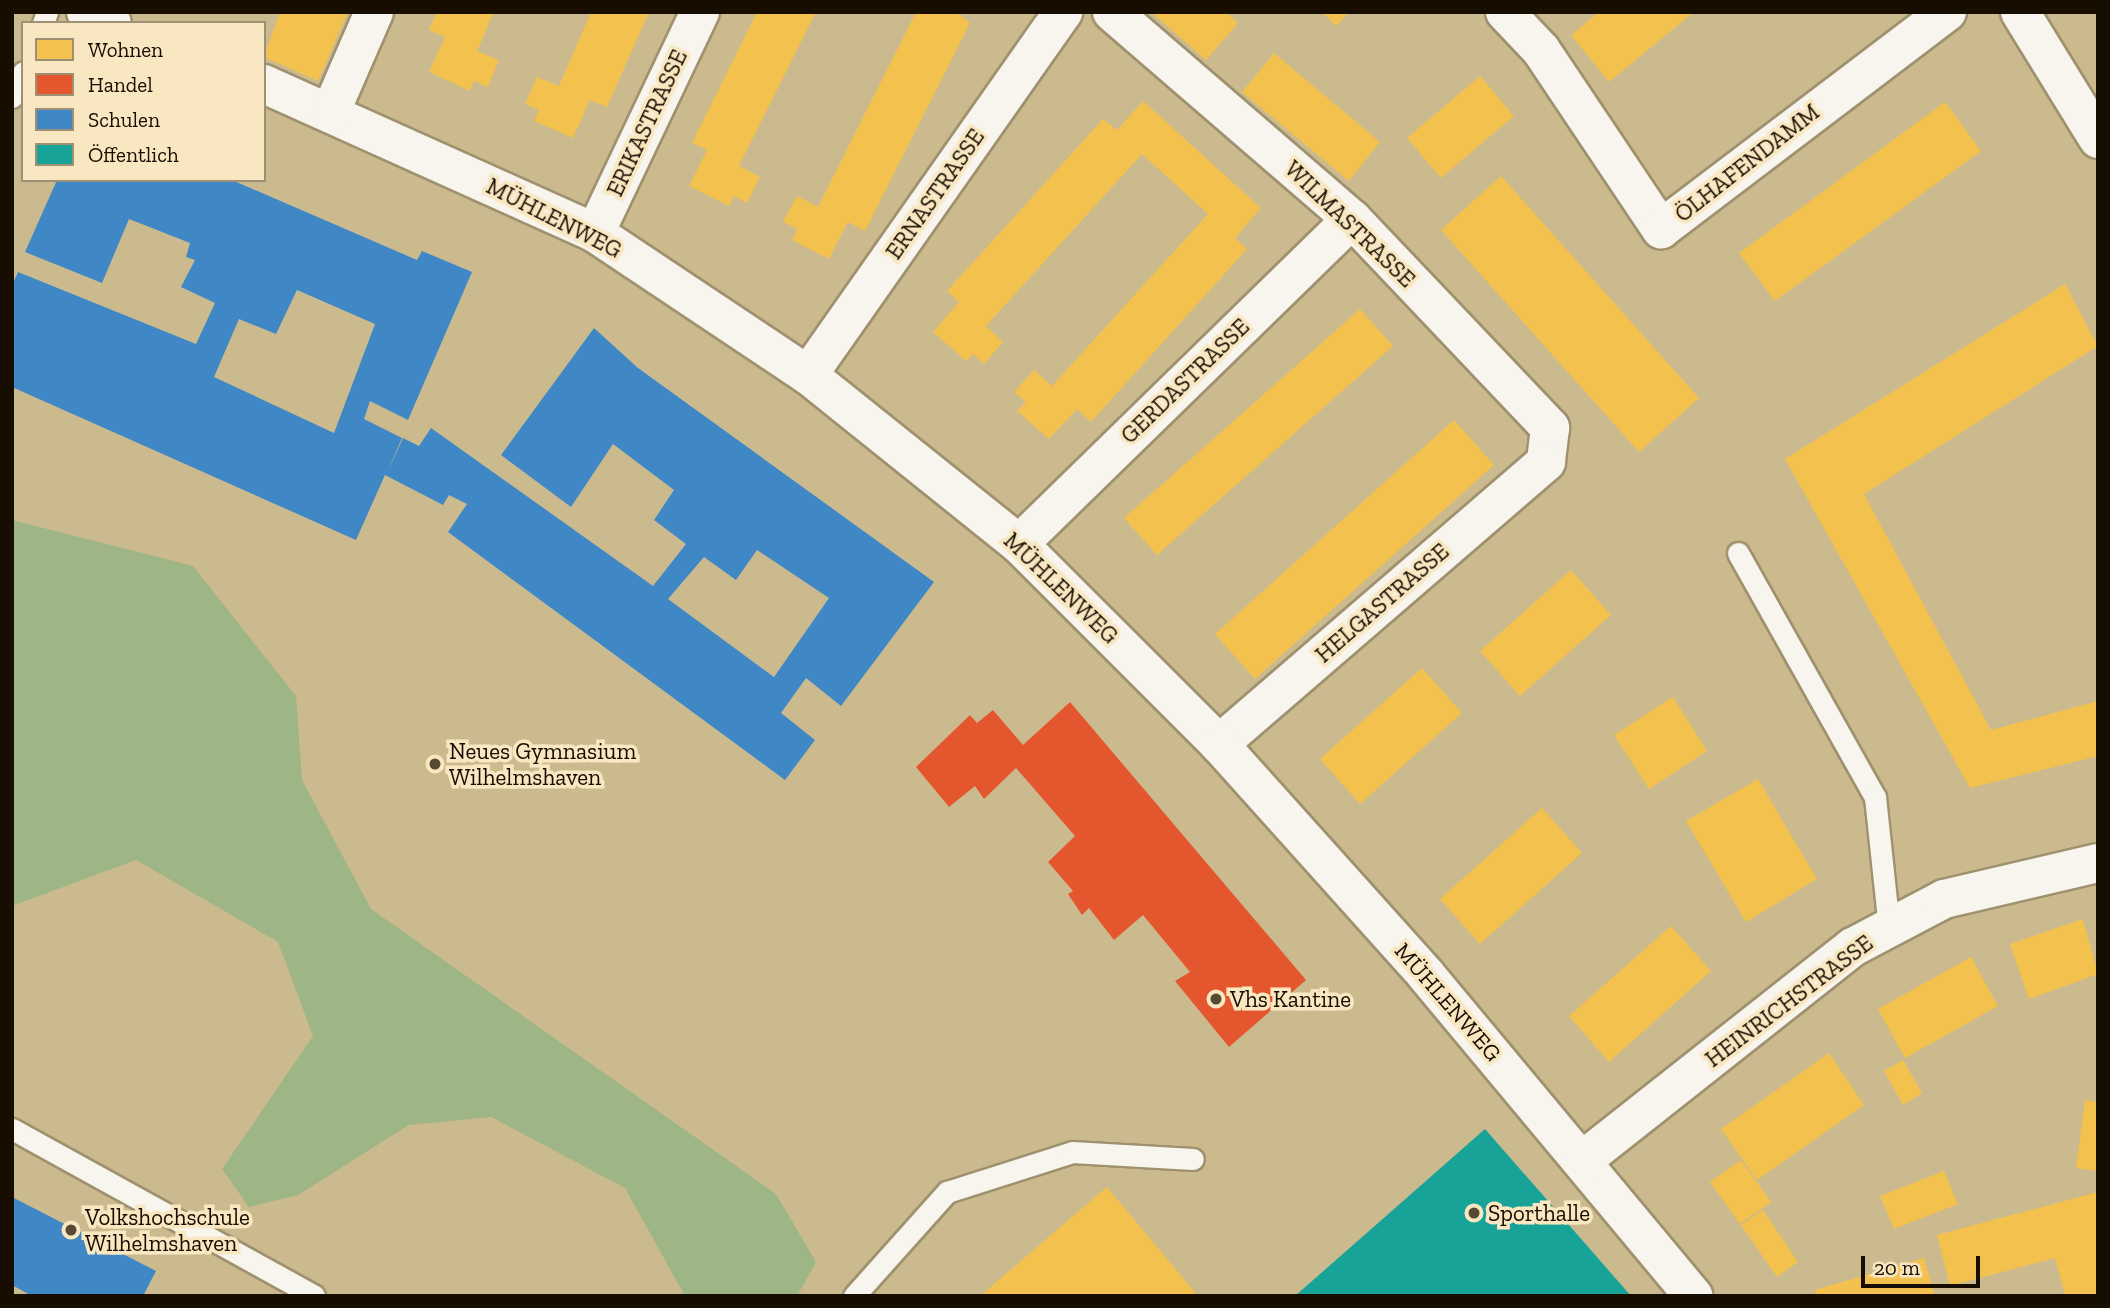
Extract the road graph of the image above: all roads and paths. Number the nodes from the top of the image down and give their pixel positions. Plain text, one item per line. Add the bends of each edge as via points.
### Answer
1 (86, 12) edge
2 (374, 12) edge
3 (700, 12) edge
4 (1063, 12) edge
5 (1112, 12) edge
6 (1505, 12) edge
7 (1947, 12) edge
8 (2020, 12) edge
9 (107, 21) edge
10 (21, 77) edge
11 (266, 85) edge
12 (12, 97) edge
13 (331, 111) junction
14 (2098, 139) edge
15 (1352, 219) junction
16 (595, 233) junction
17 (808, 375) junction
18 (1546, 462) joint
19 (1018, 544) junction
20 (1738, 553) dead end
21 (1219, 744) junction
22 (2098, 863) edge
23 (1889, 928) junction
24 (12, 1129) edge
25 (1193, 1159) dead end
26 (1583, 1160) junction
27 (314, 1296) edge
28 (854, 1296) edge
29 (1693, 1296) edge

1 - 9 street
2 - 13 street
3 - 16 street, ERIKASTRASSE
4 - 17 street, ERNASTRASSE
5 - 15 street, WILMASTRASSE
6 - 7 street, ÖLHAFENDAMM via 1541,50 1661,229
8 - 14 street
10 - 12 lane
11 - 13 street, MÜHLENWEG
13 - 16 street, MÜHLENWEG
15 - 18 street, WILMASTRASSE via 1550,428
15 - 19 street, GERDASTRASSE
16 - 17 street, MÜHLENWEG
17 - 19 street, MÜHLENWEG
18 - 21 street, HELGASTRASSE
19 - 21 street, MÜHLENWEG
20 - 23 lane via 1875,797
21 - 26 street, MÜHLENWEG
22 - 23 street, HEINRICHSTRASSE via 1944,899
23 - 26 street, HEINRICHSTRASSE via 1853,947
24 - 27 lane
25 - 28 lane via 1072,1152 947,1192
26 - 29 street, MÜHLENWEG

